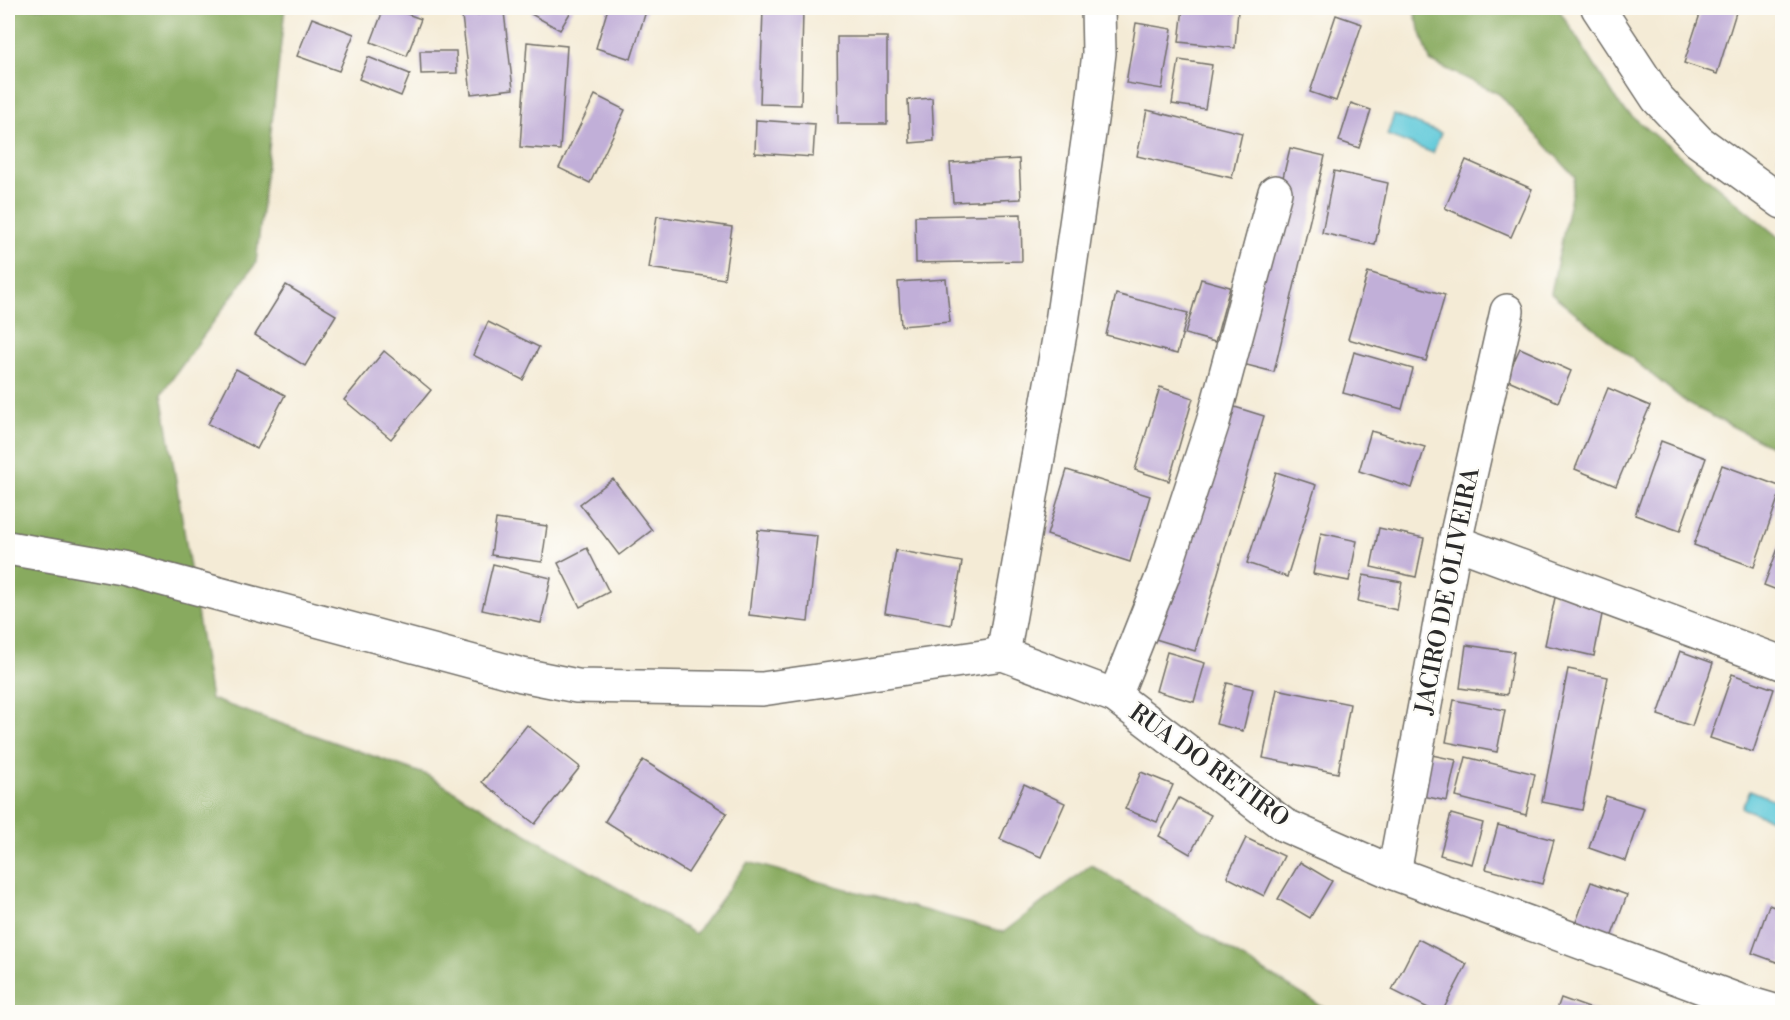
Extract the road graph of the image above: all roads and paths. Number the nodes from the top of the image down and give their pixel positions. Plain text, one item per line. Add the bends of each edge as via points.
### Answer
1 (1098, 8) edge
2 (1598, 8) edge
3 (1275, 192) dead end
4 (1782, 202) edge
5 (1507, 311) dead end
6 (1455, 542) junction
7 (8, 548) edge
8 (1003, 654) junction
9 (1782, 663) edge
10 (1115, 696) junction
11 (1394, 873) junction
12 (1778, 1012) edge

1 - 8 street via 1093,103 1062,322
2 - 4 street via 1657,98 1698,141
3 - 10 street via 1213,422 1163,575
5 - 6 street, JACIRO DE OLIVEIRA
6 - 9 street
6 - 11 street, JACIRO DE OLIVEIRA
7 - 8 street, RUA DO RETIRO via 122,568 522,675 577,686 762,689
8 - 10 street, RUA DO RETIRO
10 - 11 street, RUA DO RETIRO via 1284,825
11 - 12 street, RUA DO RETIRO

